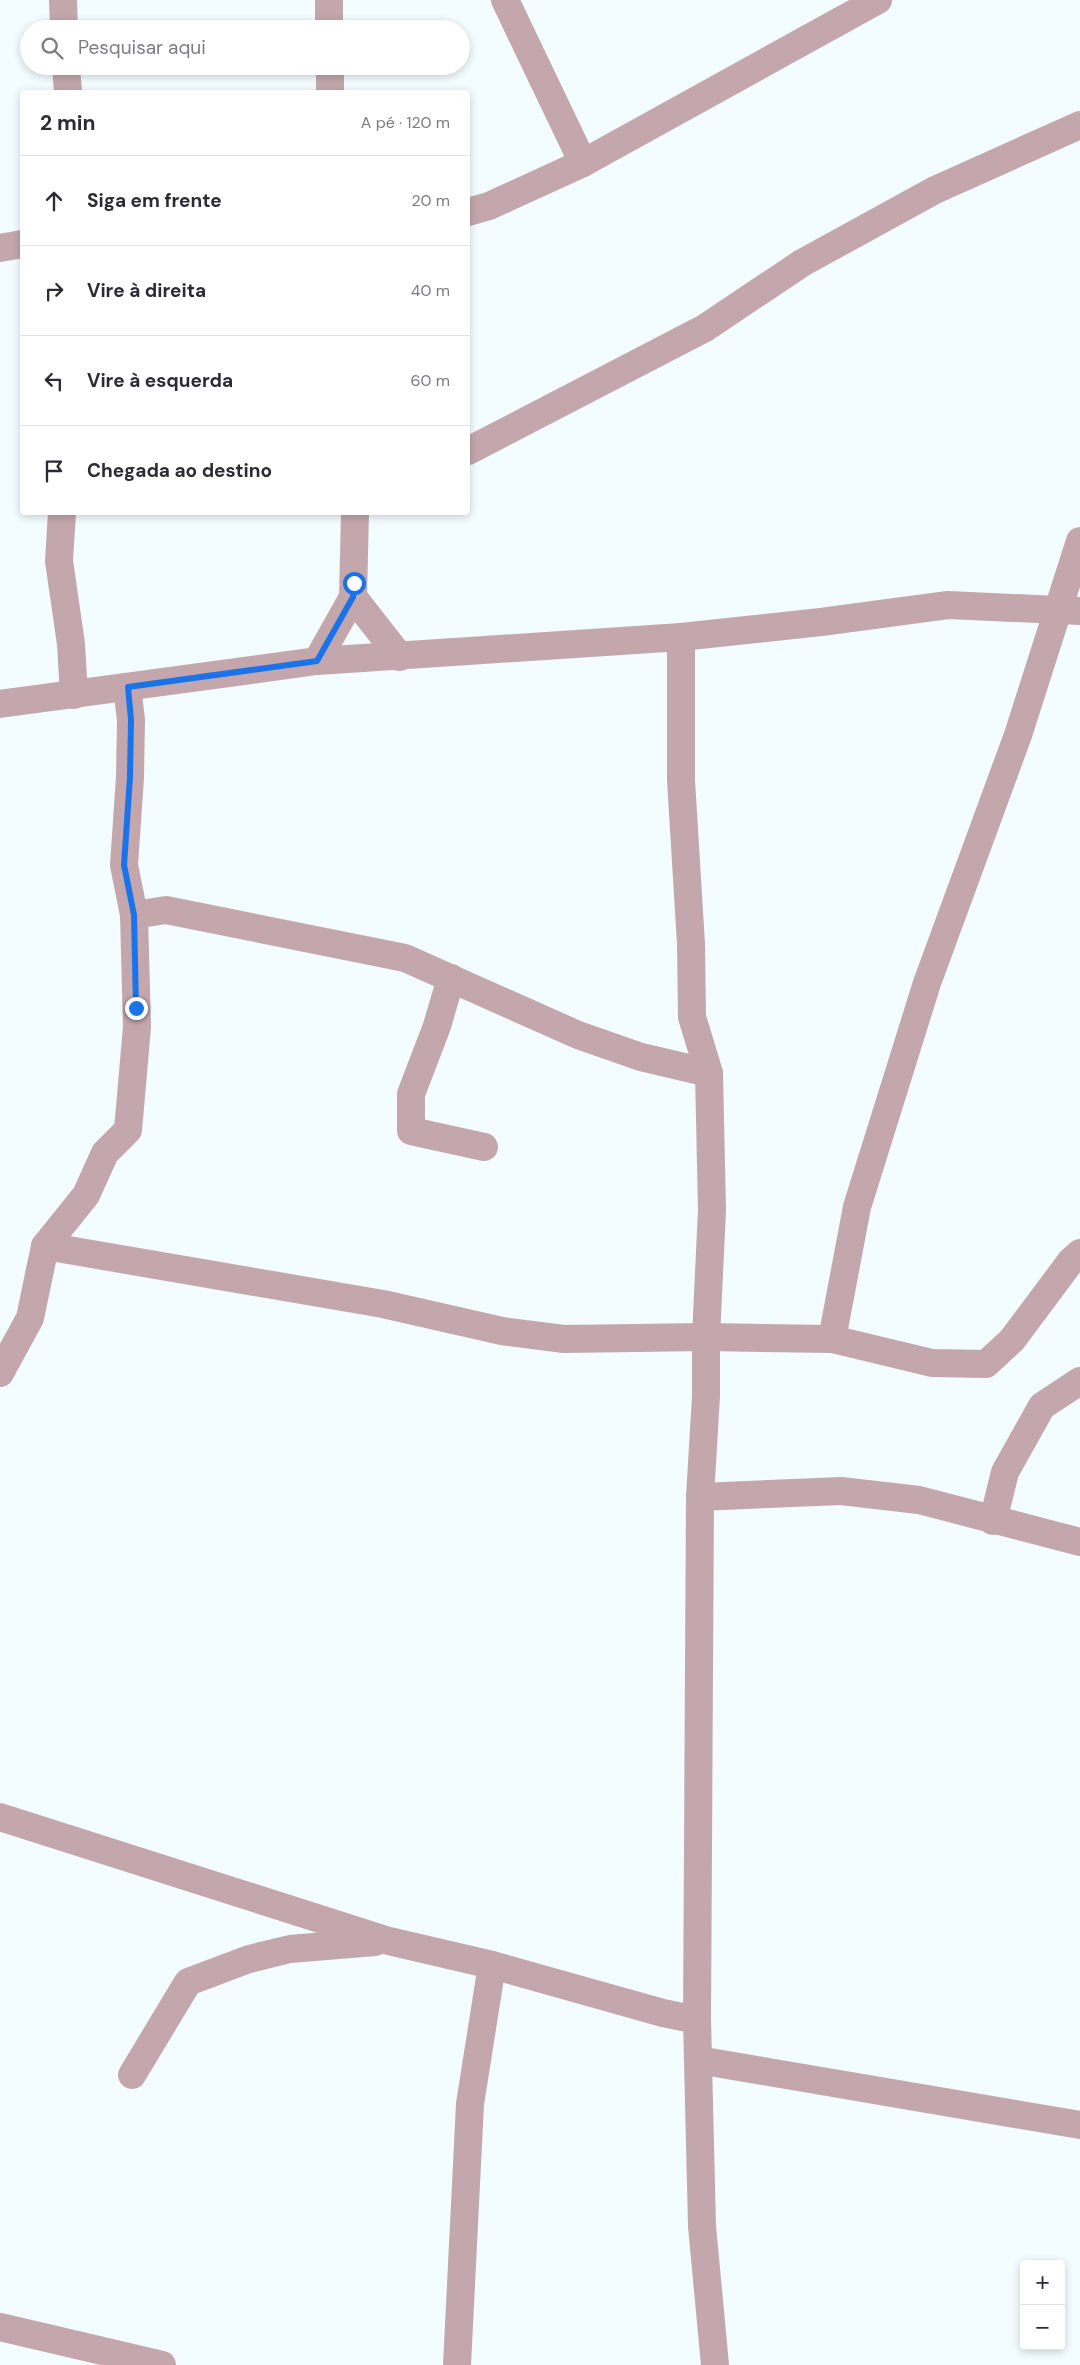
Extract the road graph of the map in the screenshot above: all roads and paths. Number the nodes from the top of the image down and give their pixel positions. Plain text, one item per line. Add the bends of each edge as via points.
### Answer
1 (62, 0) edge
2 (329, 0) edge
3 (506, 0) edge
4 (878, 0) edge
5 (63, 20) edge
6 (330, 20) edge
7 (67, 75) edge
8 (330, 75) edge
9 (68, 90) edge
10 (330, 90) edge
11 (1080, 124) edge
12 (583, 163) junction
13 (470, 211) edge
14 (20, 244) edge
15 (0, 248) edge
16 (470, 450) edge
17 (62, 515) edge
18 (361, 517) edge
19 (1080, 541) edge
20 (353, 597) junction
21 (1069, 610) edge
22 (681, 637) junction
23 (400, 657) junction
24 (317, 661) junction
25 (128, 687) junction
26 (74, 694) junction
27 (0, 704) edge
28 (134, 915) junction
29 (451, 978) junction
30 (709, 1073) junction
31 (484, 1147) dead end
32 (45, 1246) junction
33 (1080, 1253) edge
34 (706, 1337) junction
35 (832, 1339) junction
36 (0, 1373) edge
37 (1080, 1381) edge
38 (700, 1498) junction
39 (992, 1521) junction
40 (1080, 1542) edge
41 (0, 1817) edge
42 (389, 1941) junction
43 (492, 1965) junction
44 (697, 2020) junction
45 (698, 2060) junction
46 (132, 2075) dead end
47 (1080, 2125) edge
48 (0, 2327) edge
49 (162, 2365) edge
50 (457, 2365) edge
51 (715, 2365) edge

1 - 5 street
2 - 6 street
3 - 12 street
4 - 12 street
7 - 9 street
8 - 10 street
11 - 16 street via 935,190 802,263 705,328
12 - 13 street
14 - 15 street
17 - 26 street via 59,561 71,644
18 - 20 street
19 - 21 street
20 - 23 street
20 - 24 street
21 - 22 street via 948,604
21 - 35 street via 1018,735 927,983 860,1198
22 - 23 street
22 - 30 street via 681,780 692,1017
23 - 24 street
24 - 25 street
25 - 26 street
25 - 28 street via 130,777 124,865
26 - 27 street
28 - 29 street via 166,910 405,958
28 - 32 street via 137,1027 128,1130 105,1153 86,1195
29 - 30 street via 578,1034 641,1057
29 - 31 street via 411,1094 411,1131
30 - 34 street via 712,1210
32 - 34 street via 383,1304 511,1332 564,1339
32 - 36 street via 30,1318
33 - 35 street via 1012,1340 986,1364 932,1363
34 - 35 street
34 - 38 street
37 - 39 street via 1042,1406 1005,1472
38 - 39 street via 840,1492 919,1500
38 - 44 street
39 - 40 street
41 - 42 street
42 - 43 street
42 - 46 street via 290,1949 249,1959 188,1982
43 - 44 street
43 - 50 street via 470,2104
44 - 45 street
45 - 47 street
45 - 51 street via 702,2226
48 - 49 street

